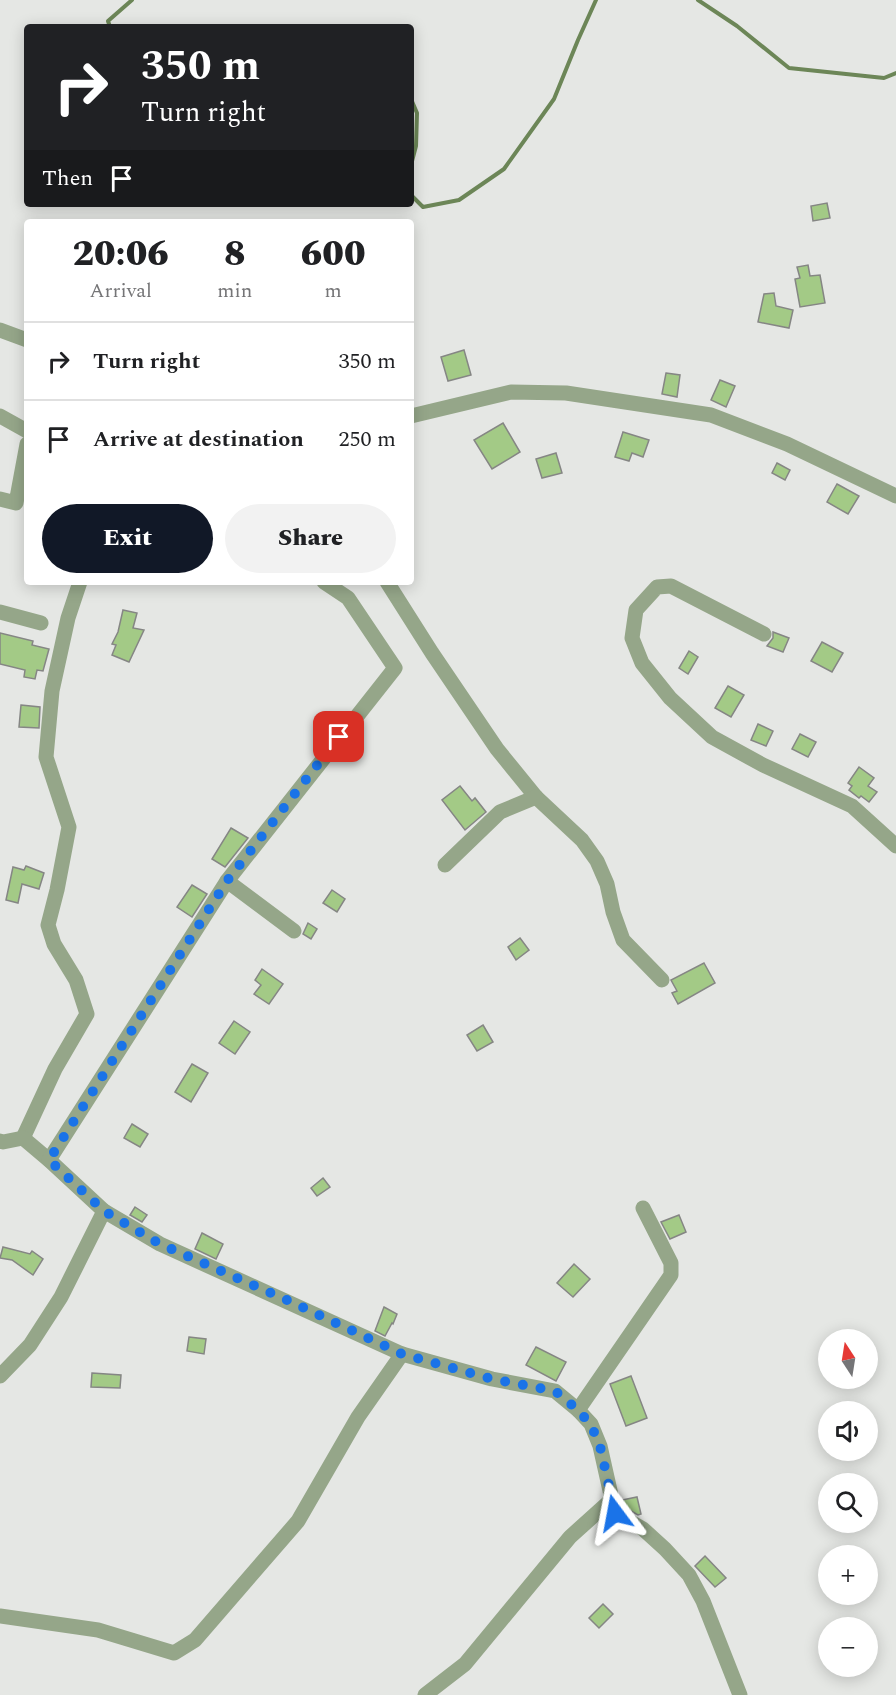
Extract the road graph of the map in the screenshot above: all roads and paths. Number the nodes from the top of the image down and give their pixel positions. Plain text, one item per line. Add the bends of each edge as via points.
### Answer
1 (0, 330) edge
2 (24, 339) edge
3 (414, 415) edge
4 (0, 416) edge
5 (24, 429) edge
6 (24, 460) edge
7 (896, 496) edge
8 (0, 500) edge
9 (79, 585) edge
10 (332, 585) edge
11 (389, 585) edge
12 (0, 612) edge
13 (41, 623) dead end
14 (764, 634) dead end
15 (536, 797) junction
16 (896, 846) edge
17 (445, 866) dead end
18 (227, 881) junction
19 (294, 932) dead end
20 (662, 980) dead end
21 (22, 1138) junction
22 (0, 1141) edge
23 (49, 1160) junction
24 (643, 1208) dead end
25 (104, 1211) junction
26 (402, 1354) junction
27 (0, 1376) edge
28 (578, 1410) junction
29 (611, 1500) junction
30 (0, 1616) edge
31 (425, 1695) edge
32 (740, 1695) edge

1 - 2 street
3 - 7 street via 511,392 566,393 711,415 787,444
4 - 5 street
6 - 8 street via 16,503
9 - 21 street via 52,691 46,757 69,827 48,925 54,944 76,980 87,1014
10 - 18 street via 348,598 395,668
11 - 15 street via 497,749
12 - 13 street
14 - 16 street via 671,586 657,587 636,610 633,638 642,663 670,698 712,737 852,806
15 - 17 street via 500,812
15 - 20 street via 582,840 597,861 623,940
18 - 19 street
18 - 23 street
21 - 22 street
21 - 23 street
23 - 25 street
24 - 28 street via 671,1263 671,1275
25 - 26 street via 160,1244
25 - 27 street via 61,1298 30,1345
26 - 28 street via 492,1379 555,1391
26 - 30 street via 358,1417 298,1521 195,1640 174,1653 98,1630
28 - 29 street via 591,1425 600,1446
29 - 31 street via 570,1537 465,1664
29 - 32 street via 615,1513 643,1529 689,1575

